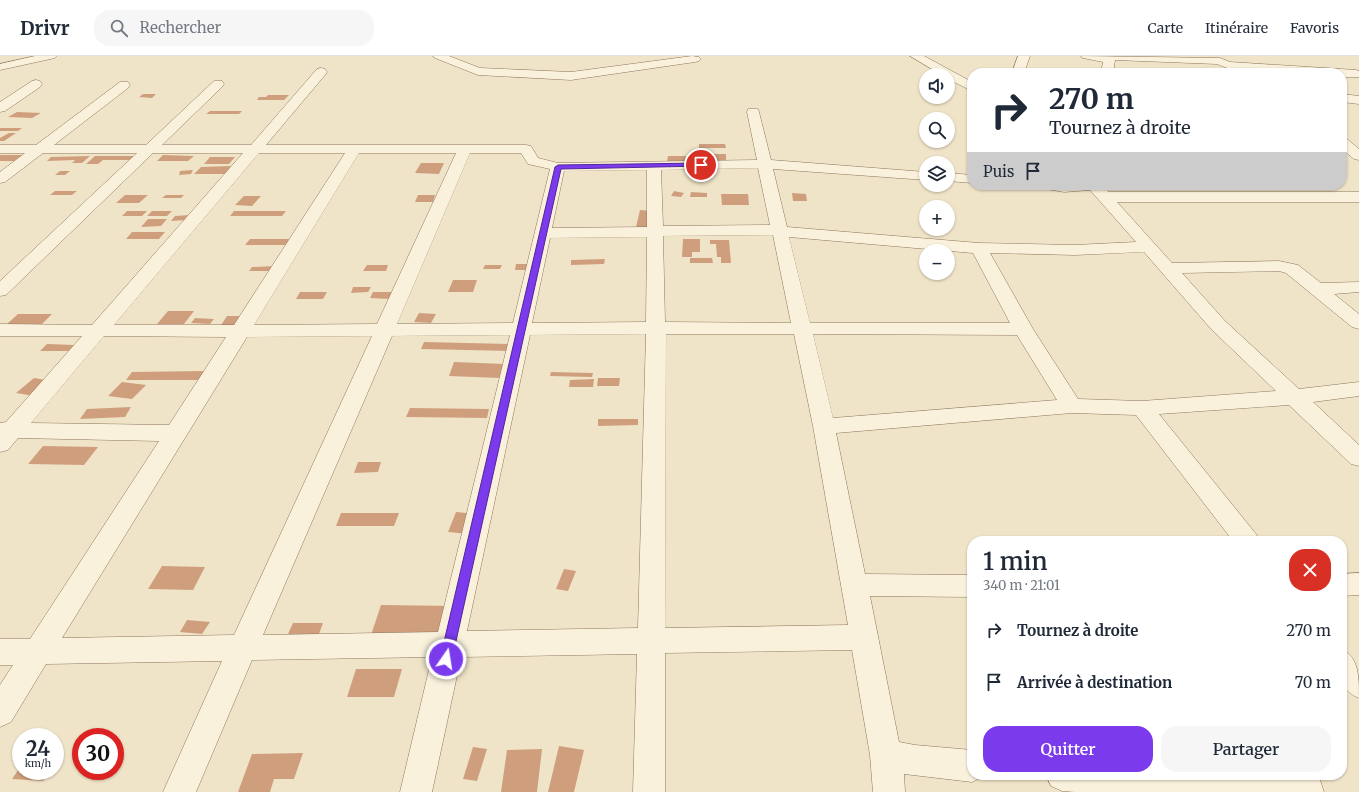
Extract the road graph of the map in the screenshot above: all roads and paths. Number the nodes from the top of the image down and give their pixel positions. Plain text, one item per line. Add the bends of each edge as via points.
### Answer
1 (51, 56) edge
2 (439, 56) edge
3 (916, 56) edge
4 (1024, 56) edge
5 (1087, 56) edge
6 (1109, 57) edge
7 (695, 59) dead end
8 (950, 62) dead end
9 (0, 67) edge
10 (938, 68) edge
11 (950, 68) edge
12 (1020, 68) edge
13 (1108, 68) edge
14 (1250, 68) edge
15 (321, 72) dead end
16 (955, 77) edge
17 (36, 84) dead end
18 (218, 84) dead end
19 (967, 84) edge
20 (124, 85) dead end
21 (1347, 99) edge
22 (1359, 100) edge
23 (0, 108) edge
24 (752, 112) dead end
25 (1347, 146) edge
26 (39, 149) junction
27 (149, 149) junction
28 (254, 149) junction
29 (355, 149) junction
30 (465, 149) junction
31 (0, 150) edge
32 (1347, 155) edge
33 (1359, 156) edge
34 (764, 164) junction
35 (654, 166) junction
36 (558, 167) junction
37 (919, 175) edge
38 (955, 178) edge
39 (0, 179) edge
40 (967, 179) edge
41 (1098, 190) edge
42 (1130, 190) edge
43 (1359, 197) edge
44 (780, 231) junction
45 (655, 232) junction
46 (543, 233) junction
47 (1149, 247) junction
48 (979, 248) junction
49 (1168, 268) junction
50 (1359, 287) edge
51 (1316, 289) junction
52 (0, 291) edge
53 (1359, 323) edge
54 (656, 328) junction
55 (802, 328) junction
56 (521, 329) junction
57 (1023, 329) junction
58 (0, 330) edge
59 (99, 330) junction
60 (384, 330) junction
61 (240, 331) junction
62 (1359, 389) edge
63 (1295, 397) junction
64 (1072, 406) junction
65 (1142, 408) junction
66 (824, 426) junction
67 (176, 433) junction
68 (4, 435) edge
69 (1359, 458) edge
70 (1243, 536) edge
71 (1359, 584) edge
72 (854, 585) junction
73 (1347, 585) edge
74 (967, 586) edge
75 (864, 637) junction
76 (650, 641) junction
77 (449, 644) junction
78 (243, 648) junction
79 (0, 652) edge
80 (38, 652) junction
81 (1347, 668) edge
82 (1359, 684) edge
83 (0, 712) edge
84 (886, 755) junction
85 (967, 766) edge
86 (1074, 781) edge
87 (179, 792) edge
88 (416, 792) edge
89 (649, 792) edge
90 (889, 792) edge
91 (1308, 792) edge

1 - 9 street
2 - 7 street via 478,71 571,76
3 - 10 street
4 - 12 street
5 - 6 street
6 - 13 street
6 - 14 street via 1211,60
8 - 11 street
15 - 28 street
16 - 19 street
17 - 23 street
18 - 27 street
20 - 26 street
21 - 22 street
24 - 34 street
25 - 33 street
26 - 27 street
26 - 31 street
26 - 39 street
27 - 28 street
27 - 52 street
28 - 29 street
28 - 59 street
29 - 30 street
29 - 61 street
30 - 36 street via 526,149 533,161
30 - 60 street
32 - 33 street
34 - 35 street
34 - 37 street
34 - 44 street
35 - 36 street
35 - 45 street
36 - 46 street
38 - 40 street
41 - 47 street
42 - 43 street
44 - 45 street
44 - 48 street
44 - 55 street
45 - 46 street
45 - 54 street
46 - 56 street
47 - 48 street via 1075,250
47 - 49 street
48 - 57 street
49 - 51 street via 1279,266 1292,269
49 - 63 street via 1218,325
50 - 51 street
51 - 53 street
54 - 55 street
54 - 56 street
54 - 76 street
55 - 57 street
55 - 66 street
56 - 60 street
56 - 77 street
57 - 64 street
58 - 59 street
59 - 61 street
59 - 68 street
60 - 61 street
60 - 78 street
61 - 67 street
62 - 63 street
63 - 65 street
63 - 69 street
64 - 65 street
64 - 66 street
65 - 70 street
66 - 72 street
67 - 68 street
67 - 80 street
71 - 73 street
72 - 74 street
72 - 75 street
75 - 76 street
75 - 84 street
76 - 77 street
76 - 89 street
77 - 78 street
77 - 88 street
78 - 80 street
78 - 87 street
79 - 80 street
80 - 83 street
81 - 82 street
84 - 85 street via 915,761
84 - 90 street
86 - 91 street

